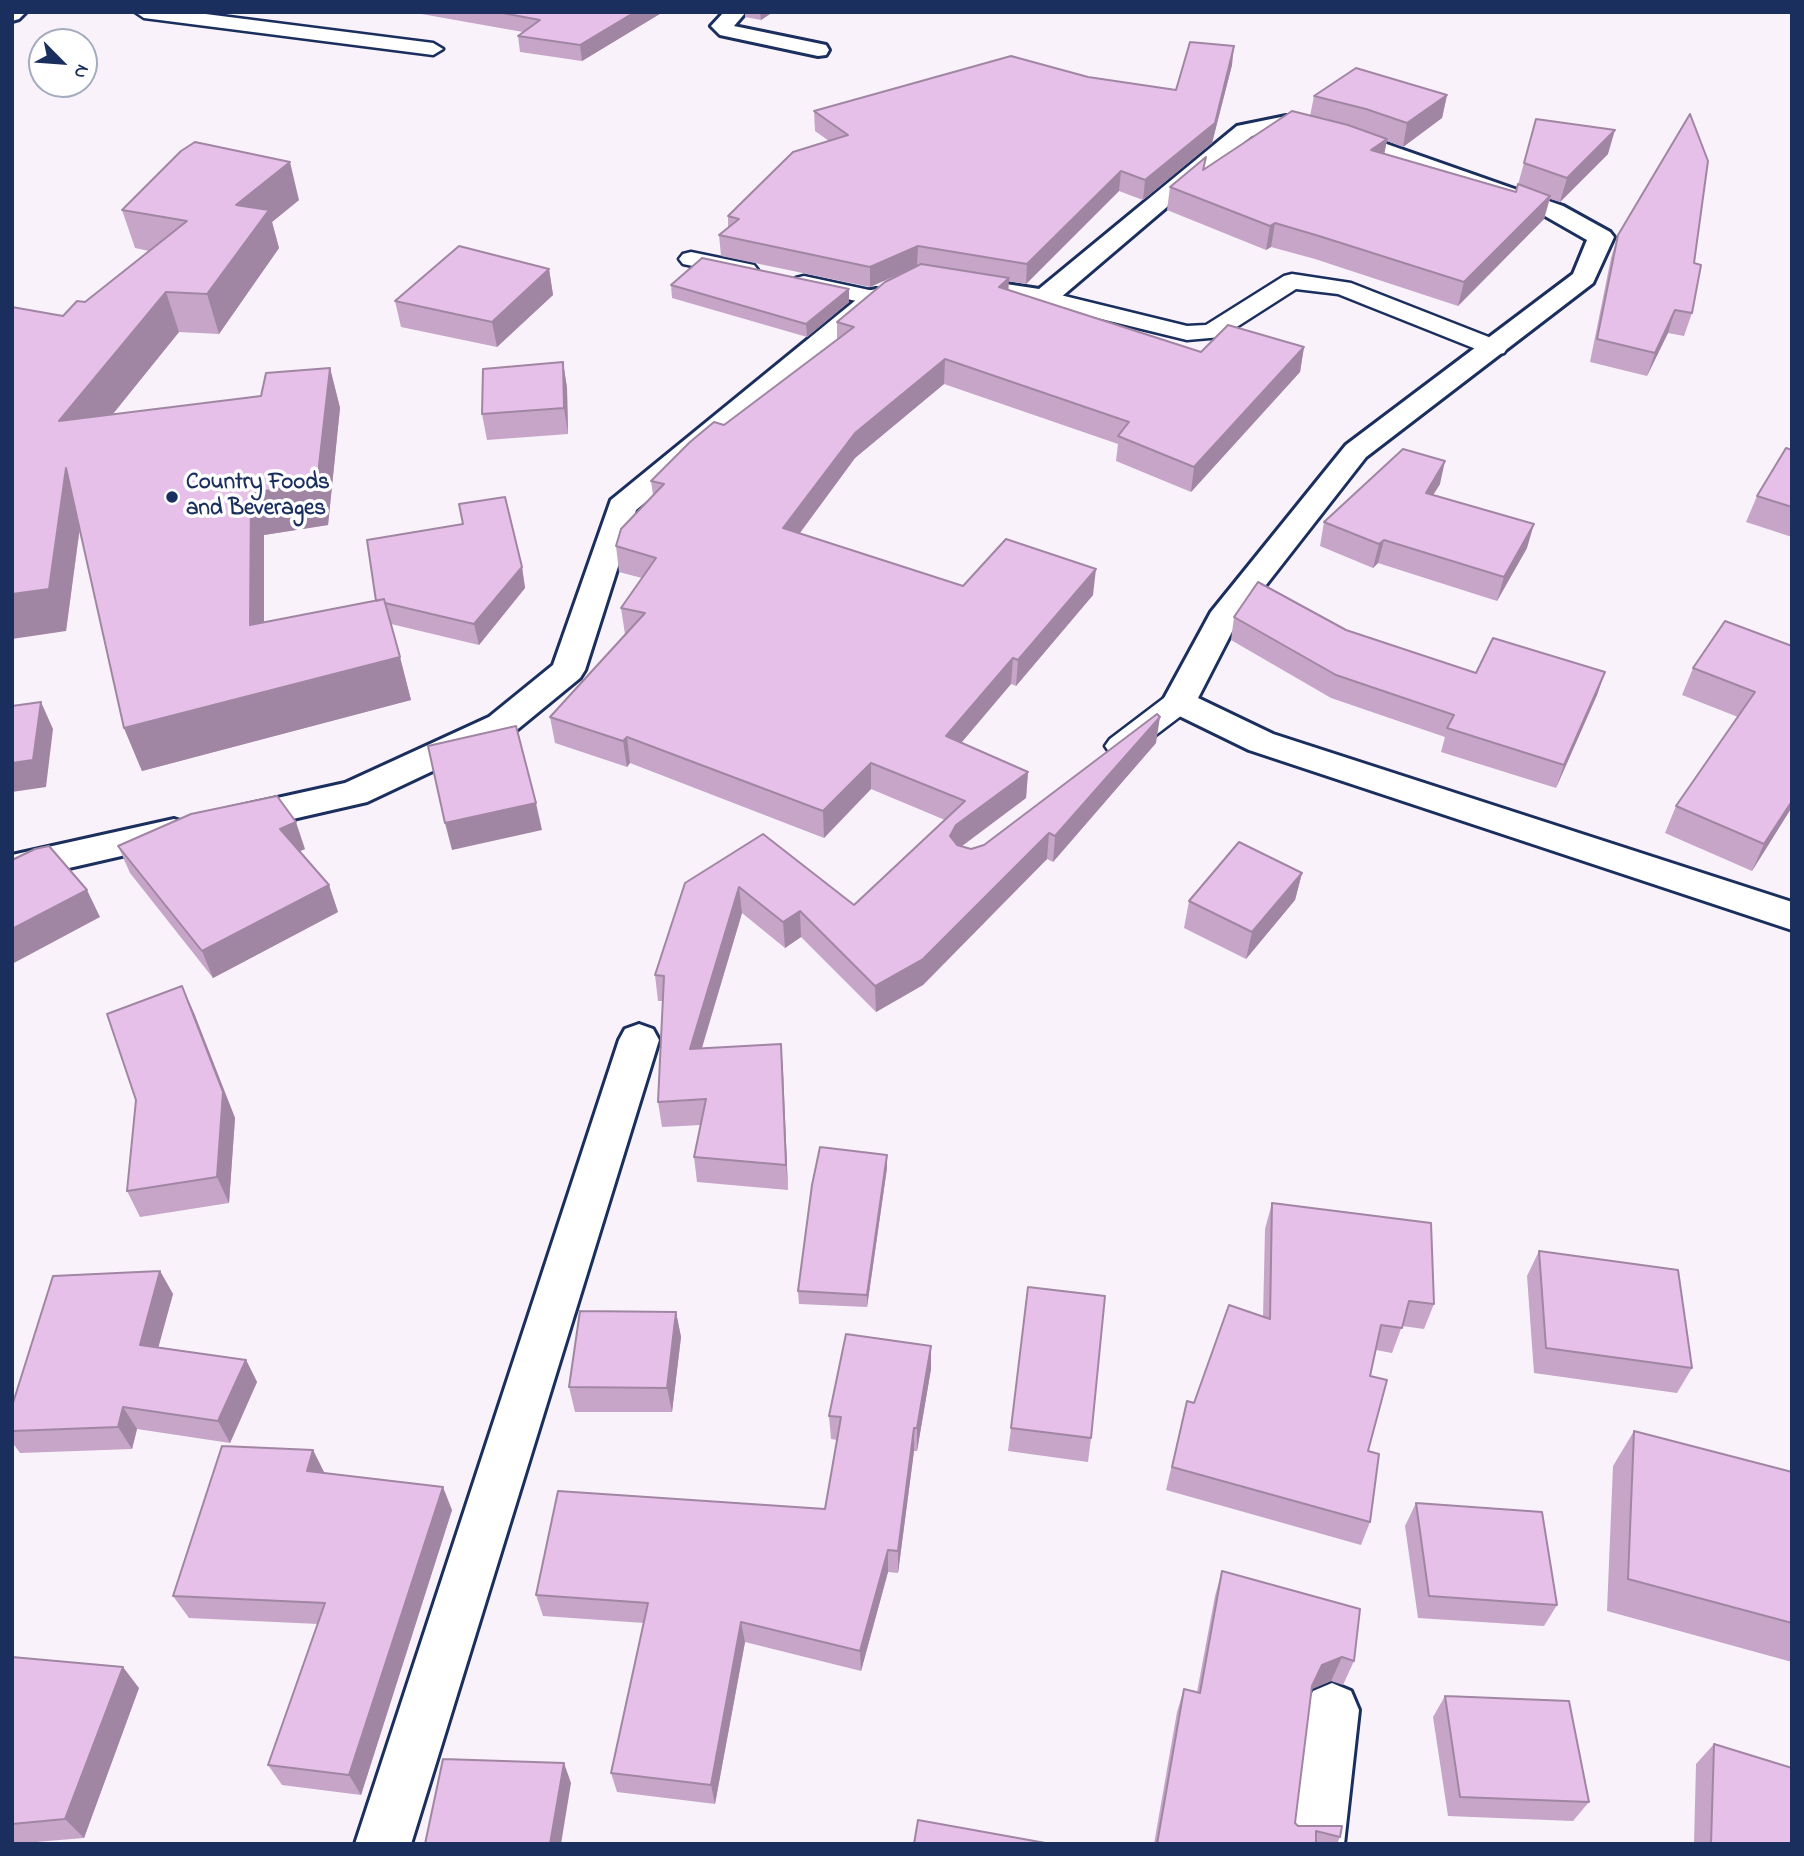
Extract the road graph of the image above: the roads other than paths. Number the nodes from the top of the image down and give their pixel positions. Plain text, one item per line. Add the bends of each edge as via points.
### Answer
1 (144, 12) edge
2 (736, 12) edge
3 (433, 49) dead end
4 (818, 50) dead end
5 (691, 258) dead end
6 (943, 282) edge
7 (906, 283) edge
8 (875, 298) junction
9 (1044, 298) junction
10 (1495, 348) junction
11 (1179, 702) junction
12 (1102, 761) edge
13 (12, 868) edge
14 (1792, 916) edge
15 (639, 1040) dead end
16 (1332, 1710) dead end
17 (383, 1844) edge
18 (1316, 1844) edge

1 - 3 lane
2 - 4 street via 721,26 727,31
5 - 8 lane
6 - 9 street
7 - 8 street
8 - 13 street via 622,506 568,670 501,725 354,793
9 - 10 lane via 1187,333 1212,332 1292,281 1343,288
9 - 10 street via 1227,144 1245,131 1286,123 1353,140 1554,211 1601,237 1584,278
10 - 11 street via 1356,451 1222,619
11 - 12 lane
11 - 14 street via 1261,742
15 - 17 street
16 - 18 street

